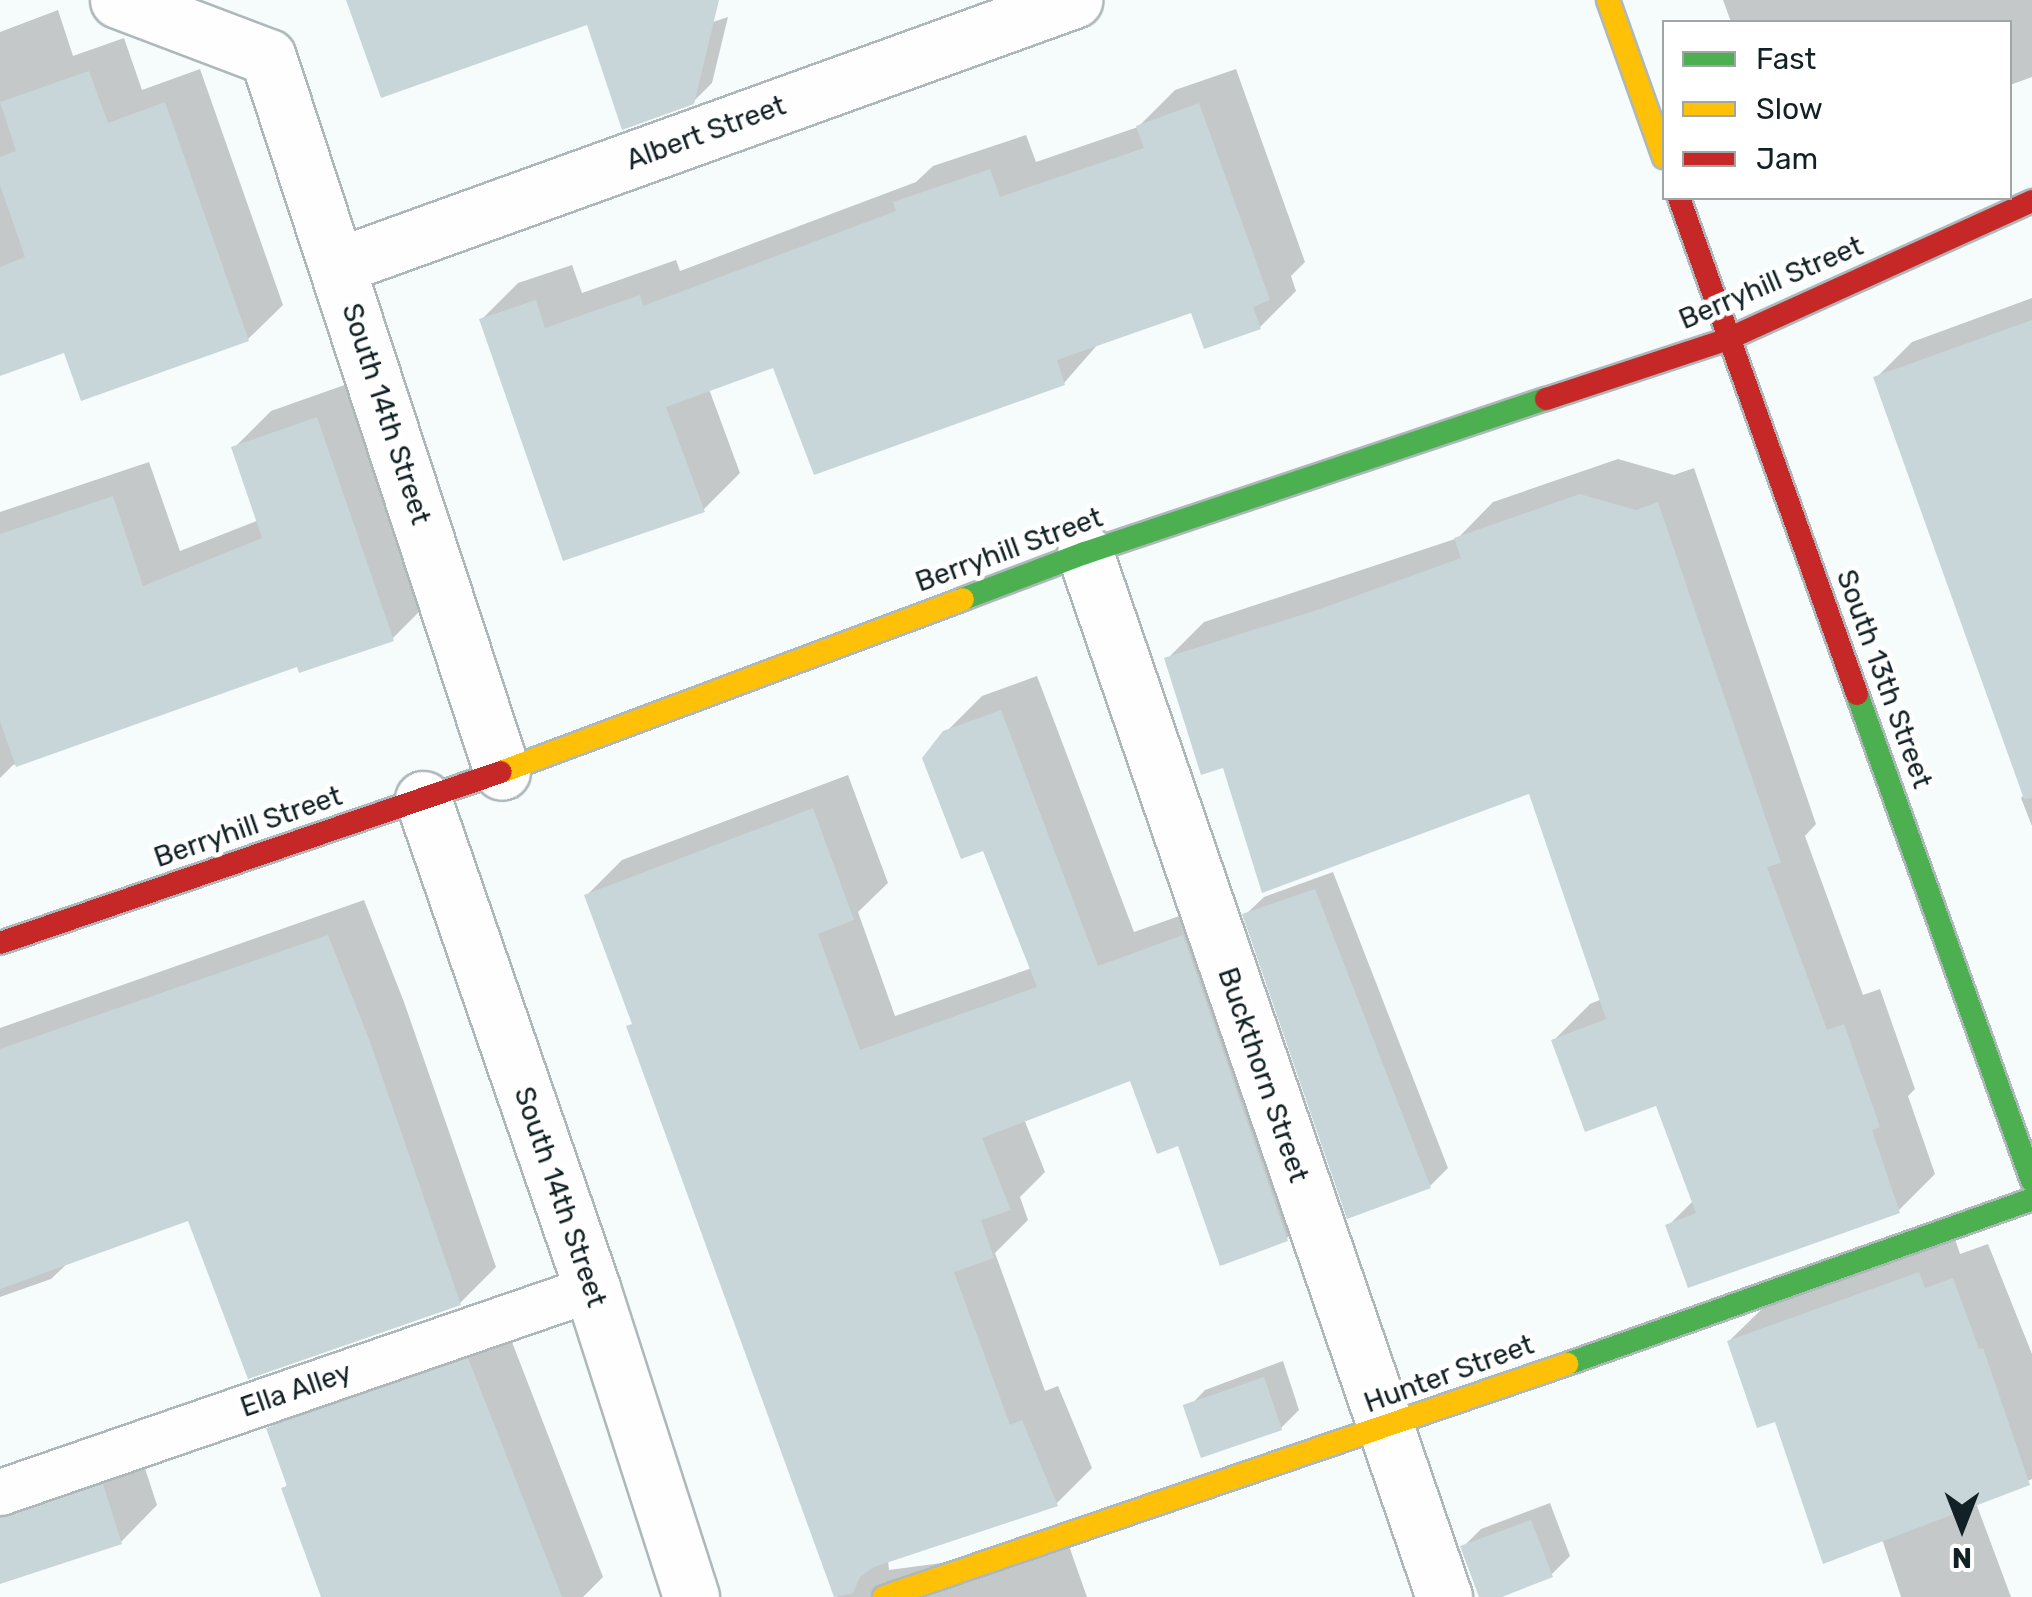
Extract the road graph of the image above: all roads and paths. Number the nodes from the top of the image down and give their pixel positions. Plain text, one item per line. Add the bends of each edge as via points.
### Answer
1 (118, 0) edge
2 (1074, 0) edge
3 (1608, 0) edge
4 (1662, 151) edge
5 (1680, 200) edge
6 (2032, 201) edge
7 (337, 266) junction
8 (1728, 339) junction
9 (1085, 553) junction
10 (502, 772) junction
11 (423, 799) junction
12 (0, 944) edge
13 (2032, 1181) edge
14 (2032, 1198) edge
15 (592, 1288) junction
16 (1384, 1429) junction
17 (0, 1492) edge
18 (691, 1597) edge
19 (884, 1597) edge
20 (1444, 1597) edge

1 - 7 street, South 14th Street via 268,57
2 - 7 street, Albert Street
3 - 4 street
5 - 8 street, South 13th Street
6 - 8 street, Berryhill Street
7 - 10 street, South 14th Street
8 - 9 street, Berryhill Street
8 - 13 street, South 13th Street
9 - 10 street, Berryhill Street
9 - 16 street, Buckthorn Street
10 - 11 street, Berryhill Street
11 - 12 street, Berryhill Street
11 - 15 street, South 14th Street
14 - 16 street, Hunter Street
15 - 17 lane, Ella Alley
15 - 18 street, South 14th Street
16 - 19 street, Hunter Street
16 - 20 street, Buckthorn Street

